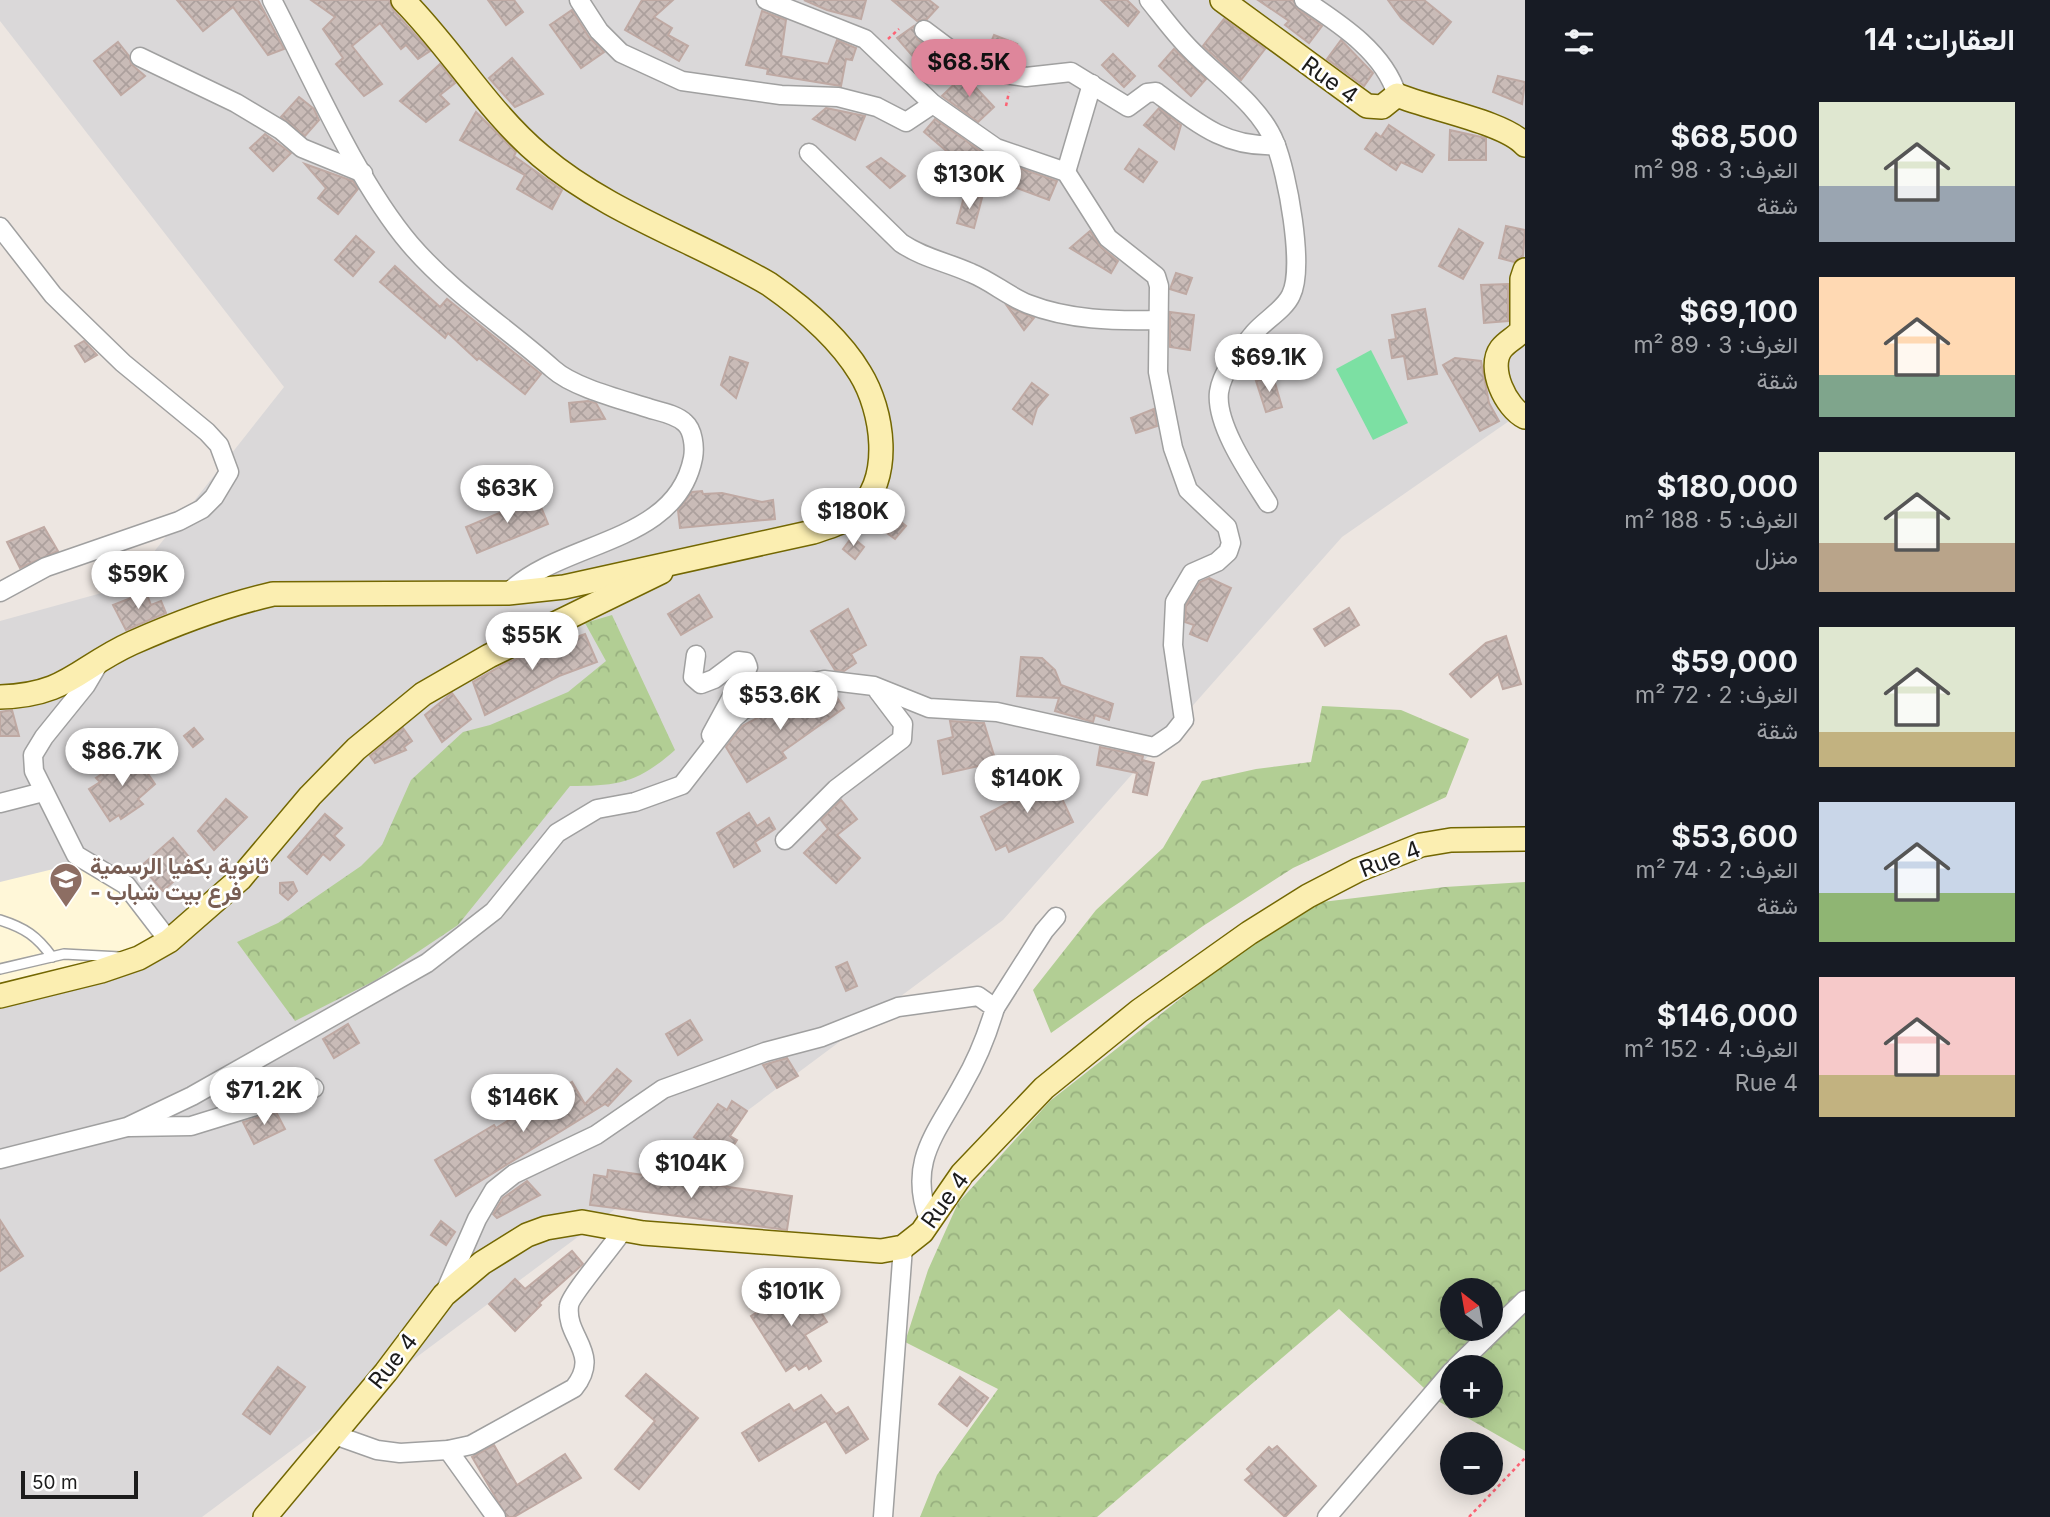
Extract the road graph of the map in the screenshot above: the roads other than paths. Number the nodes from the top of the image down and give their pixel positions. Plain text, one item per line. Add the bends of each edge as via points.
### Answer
1 (272, 0) edge
2 (403, 0) edge
3 (579, 0) edge
4 (766, 0) edge
5 (1149, 0) edge
6 (1222, 0) edge
7 (1304, 0) edge
8 (924, 30) dead end
9 (140, 57) dead end
10 (1093, 84) junction
11 (1397, 95) junction
12 (933, 104) junction
13 (1276, 145) junction
14 (1525, 145) edge
15 (809, 153) dead end
16 (1066, 172) junction
17 (363, 173) junction
18 (0, 227) edge
19 (1525, 270) edge
20 (1157, 320) junction
21 (1525, 417) edge
22 (1268, 503) dead end
23 (689, 558) junction
24 (0, 592) edge
25 (508, 593) junction
26 (696, 655) dead end
27 (99, 662) junction
28 (874, 685) junction
29 (0, 697) edge
30 (692, 776) junction
31 (43, 792) junction
32 (0, 803) edge
33 (1525, 839) edge
34 (785, 840) dead end
35 (1056, 918) dead end
36 (0, 920) edge
37 (170, 941) junction
38 (52, 957) junction
39 (139, 958) junction
40 (0, 969) edge
41 (0, 996) edge
42 (995, 1008) junction
43 (314, 1088) dead end
44 (127, 1127) junction
45 (0, 1159) edge
46 (929, 1220) junction
47 (622, 1230) junction
48 (903, 1247) junction
49 (444, 1295) junction
50 (1525, 1300) edge
51 (1468, 1355) edge
52 (1440, 1385) edge
53 (332, 1434) junction
54 (448, 1451) junction
55 (265, 1517) edge
56 (496, 1517) edge
57 (883, 1517) edge
58 (1327, 1517) edge

1 - 17 street
2 - 23 street via 541,156 613,206 738,267 789,298 846,353 871,392 881,442 879,466 865,504 813,532
3 - 12 street via 621,53 682,81 781,95 838,97 877,107 906,122
4 - 12 street via 865,39
5 - 13 street via 1187,47 1252,110
6 - 11 street, Rue 4 via 1357,101 1382,107
7 - 11 street via 1373,53 1391,75
8 - 10 street via 996,73 1026,77 1071,72
9 - 17 street via 236,103 302,148
10 - 13 street via 1128,107 1156,92 1225,138 1256,147
10 - 16 street
11 - 14 street via 1506,131
12 - 16 street via 996,148
13 - 22 street via 1293,207 1296,259 1291,296 1255,332 1219,390 1231,439
15 - 20 street via 915,253 970,272 1029,304 1065,314 1111,321
16 - 20 street via 1108,238 1156,276
17 - 25 street via 409,242 442,277 560,375 683,421 692,438 693,458 686,478 662,512 544,568
18 - 24 street via 53,295 123,363 207,432 219,445 229,471 202,509 46,568
19 - 21 street via 1522,330 1499,351 1497,360 1503,394
20 - 28 street via 1158,372 1172,448 1183,480 1196,500 1227,527 1231,543 1217,562 1192,573 1175,602 1173,645 1185,711 1180,728 1164,742 1145,746 997,712 929,708
23 - 25 street via 565,587
23 - 37 street via 489,656 423,694 356,749 240,879
25 - 27 street via 273,594 239,602 131,644
26 - 30 street via 693,674 701,684 738,661 748,667
27 - 29 street via 42,693
27 - 31 street via 33,755
28 - 30 street via 824,680 765,699 734,718
28 - 34 street via 900,719 902,739 836,789
30 - 44 street via 664,793 597,809 577,819 557,833 494,911 426,963 192,1096
31 - 32 street
31 - 37 street via 76,855 126,885
33 - 46 street, Rue 4 via 1421,845 1348,876 1249,933 1139,1011 1044,1088 962,1174
35 - 42 street
36 - 38 lane via 37,936
37 - 39 street
38 - 39 lane
38 - 40 lane
39 - 41 street
42 - 46 street via 971,1069 924,1154 921,1191
42 - 49 street via 978,996 906,1005 663,1089 596,1135 514,1174 494,1190
43 - 44 street via 191,1126
44 - 45 street
46 - 48 street, Rue 4
47 - 48 street, Rue 4 via 881,1251
47 - 49 street, Rue 4 via 582,1222 546,1228 493,1255
47 - 54 street via 570,1300 569,1318 585,1358 581,1380 565,1395 471,1445
48 - 57 street
49 - 53 street, Rue 4
50 - 51 street
52 - 58 street
53 - 54 street via 377,1450
53 - 55 street, Rue 4
54 - 56 street

